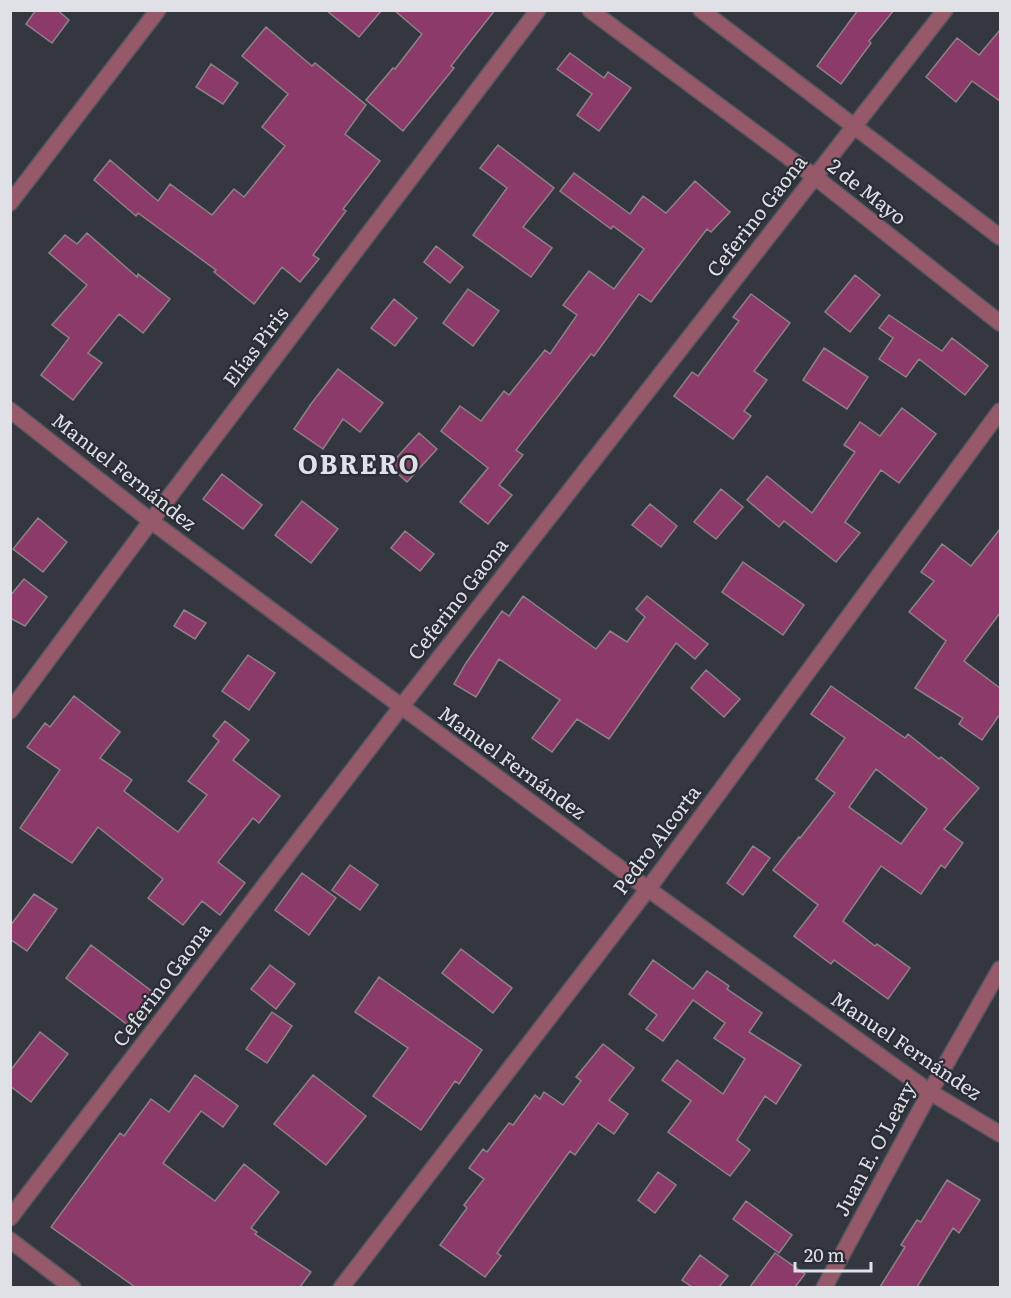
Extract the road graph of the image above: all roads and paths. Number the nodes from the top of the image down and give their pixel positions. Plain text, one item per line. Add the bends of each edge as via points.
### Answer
1 (158, 10) edge
2 (538, 10) edge
3 (590, 10) edge
4 (700, 10) edge
5 (945, 10) edge
6 (854, 126) junction
7 (815, 177) junction
8 (10, 203) edge
9 (1000, 237) edge
10 (1000, 323) edge
11 (10, 410) edge
12 (1000, 411) edge
13 (151, 521) junction
14 (401, 706) junction
15 (10, 711) edge
16 (648, 889) junction
17 (1000, 969) edge
18 (930, 1092) junction
19 (1000, 1134) edge
20 (10, 1218) edge
21 (10, 1240) edge
22 (73, 1287) edge
23 (340, 1287) edge
24 (824, 1287) edge

1 - 8 street
2 - 13 street, Elías Piris
3 - 7 street, 2 de Mayo
4 - 6 street
5 - 6 street, Ceferino Gaona
6 - 7 street, Ceferino Gaona
6 - 9 street
7 - 10 street, 2 de Mayo
7 - 14 street, Ceferino Gaona
11 - 13 street, Manuel Fernández
12 - 16 street, Pedro Alcorta
13 - 14 street, Manuel Fernández
13 - 15 street, Elías Piris
14 - 16 street, Manuel Fernández
14 - 20 street, Ceferino Gaona
16 - 18 street, Manuel Fernández
16 - 23 street, Pedro Alcorta
17 - 18 street, Juan E. O'Leary
18 - 19 street, Manuel Fernández
18 - 24 street, Juan E. O'Leary
21 - 22 street

